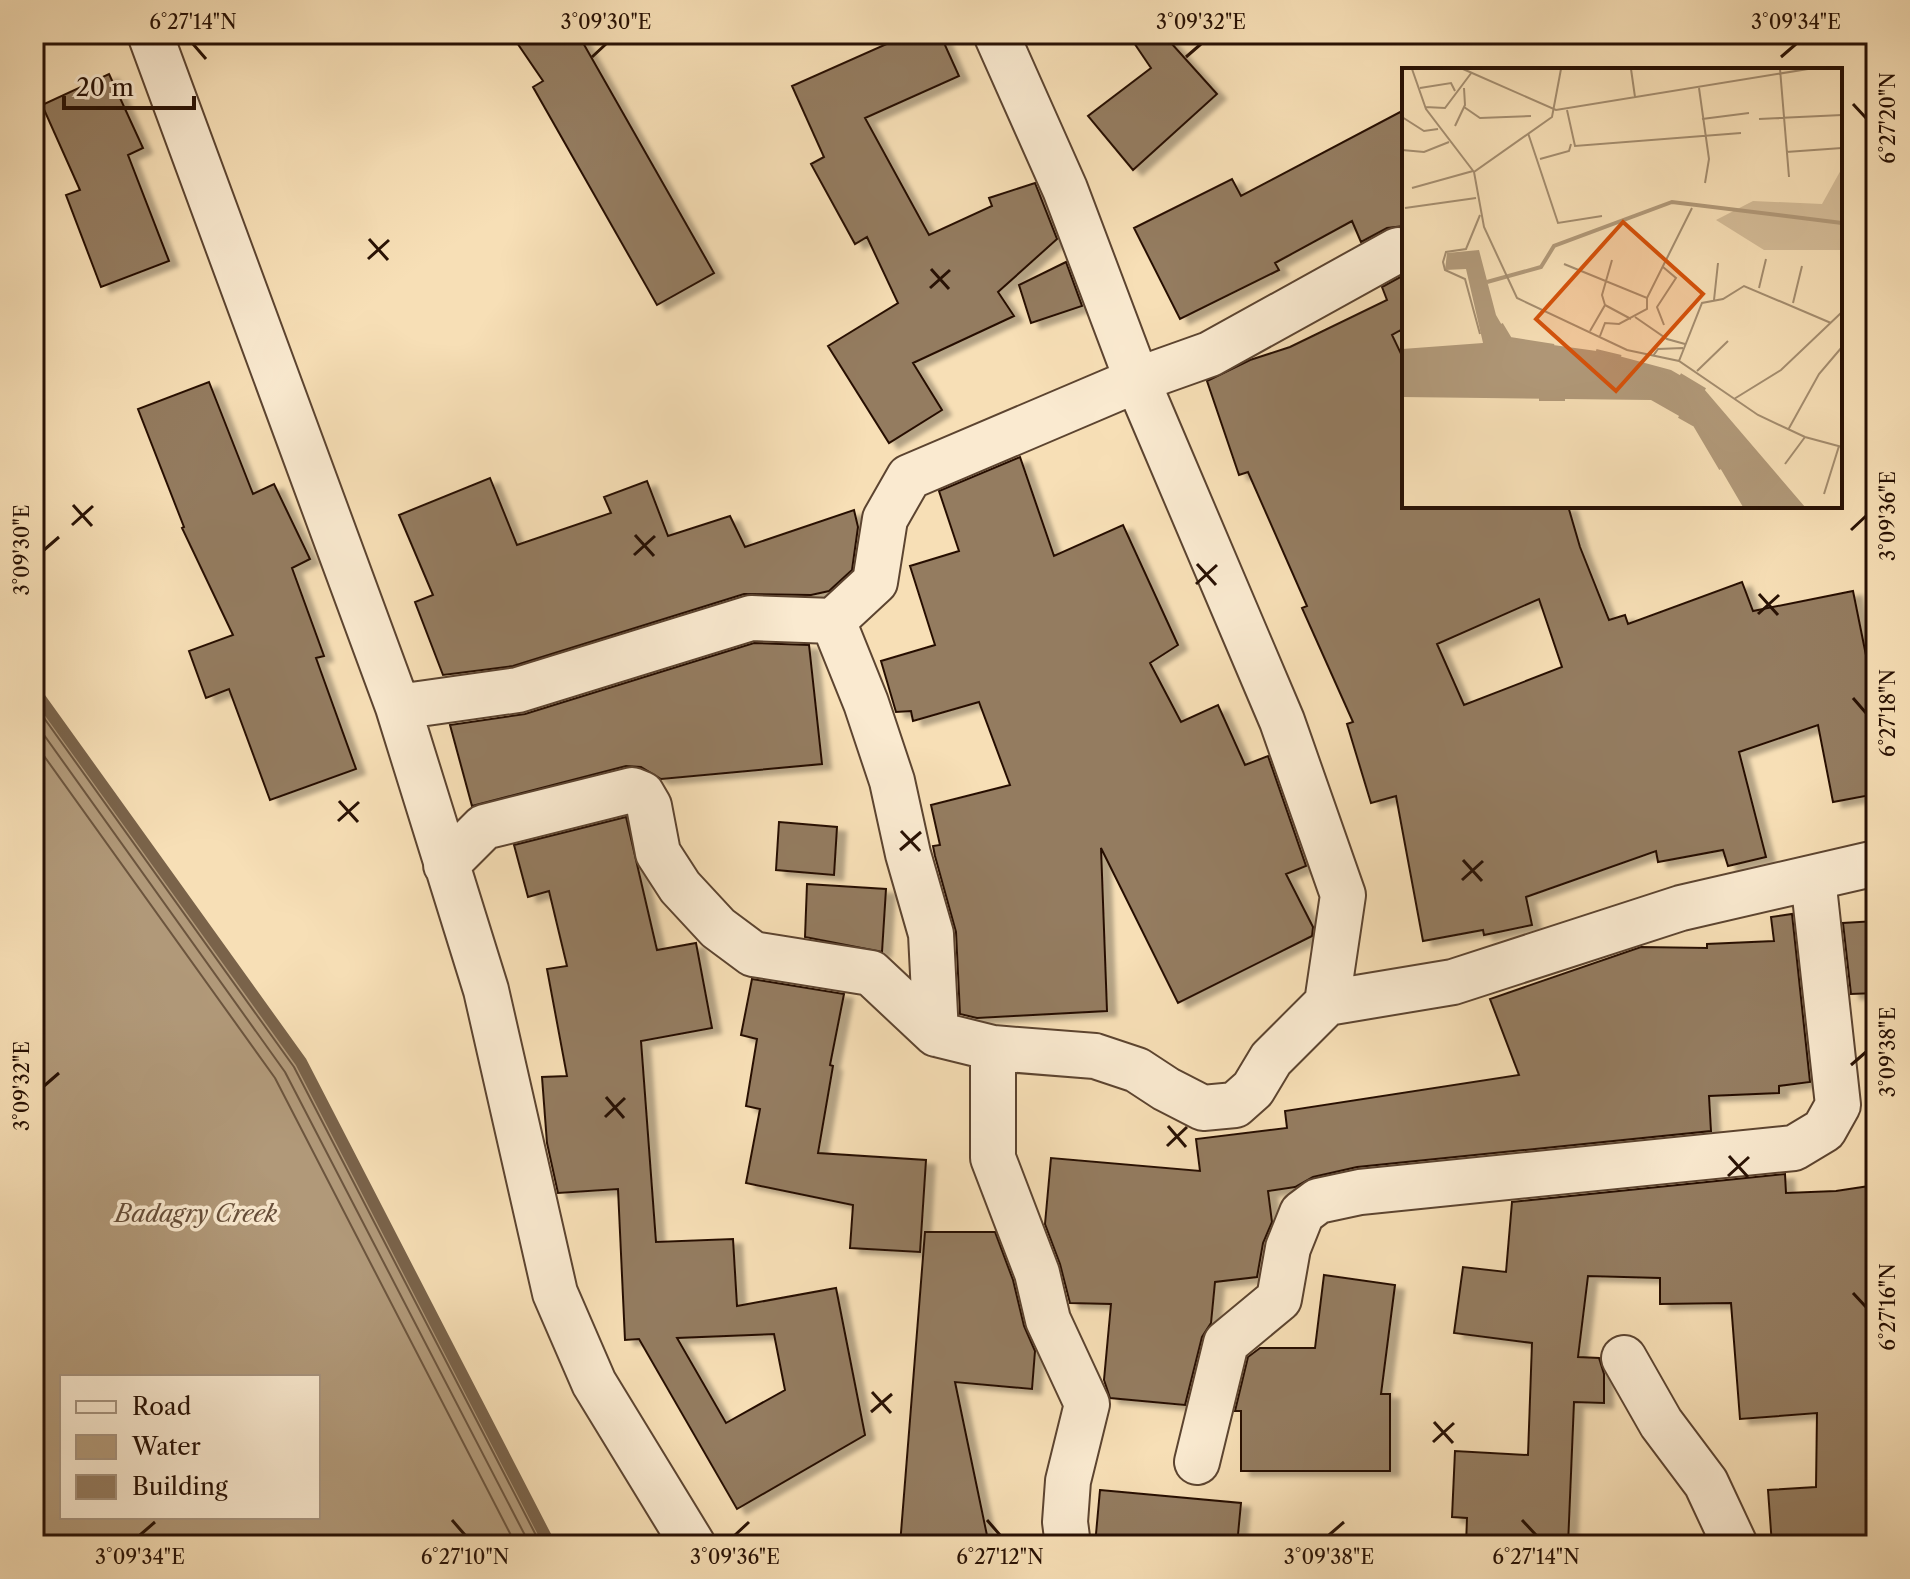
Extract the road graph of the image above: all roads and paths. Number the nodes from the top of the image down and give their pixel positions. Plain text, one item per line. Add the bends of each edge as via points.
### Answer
1 (150, 34) edge
2 (996, 34) edge
3 (1398, 250) dead end
4 (1137, 380) junction
5 (833, 621) junction
6 (398, 707) junction
7 (1876, 863) edge
8 (446, 865) junction
9 (1813, 878) junction
10 (1327, 1003) junction
11 (936, 1034) junction
12 (993, 1048) junction
13 (1624, 1358) dead end
14 (1197, 1462) dead end
15 (693, 1545) edge
16 (1068, 1545) edge
17 (1735, 1545) edge

1 - 6 street
2 - 4 street via 1065,189
3 - 4 street via 1210,354
4 - 5 street via 909,477 885,519 875,582
4 - 10 street via 1282,721 1343,895
5 - 6 street via 751,618 518,690
5 - 11 street via 892,781 931,934
6 - 8 street
7 - 9 street
8 - 11 street via 484,827 632,790 649,806 658,853 680,887 718,928 753,954 871,973
8 - 15 street via 486,990 555,1293 594,1383
9 - 10 street via 1681,908 1453,982
9 - 14 street via 1838,1105 1824,1130 1794,1148 1360,1192 1318,1201 1302,1213 1288,1248 1279,1299 1226,1343
10 - 12 street via 1271,1059 1253,1089 1235,1105 1203,1108 1137,1070 1095,1056
11 - 12 street
12 - 16 street via 993,1158 1037,1273 1048,1320 1087,1404 1068,1481
13 - 17 street via 1661,1423 1706,1483

